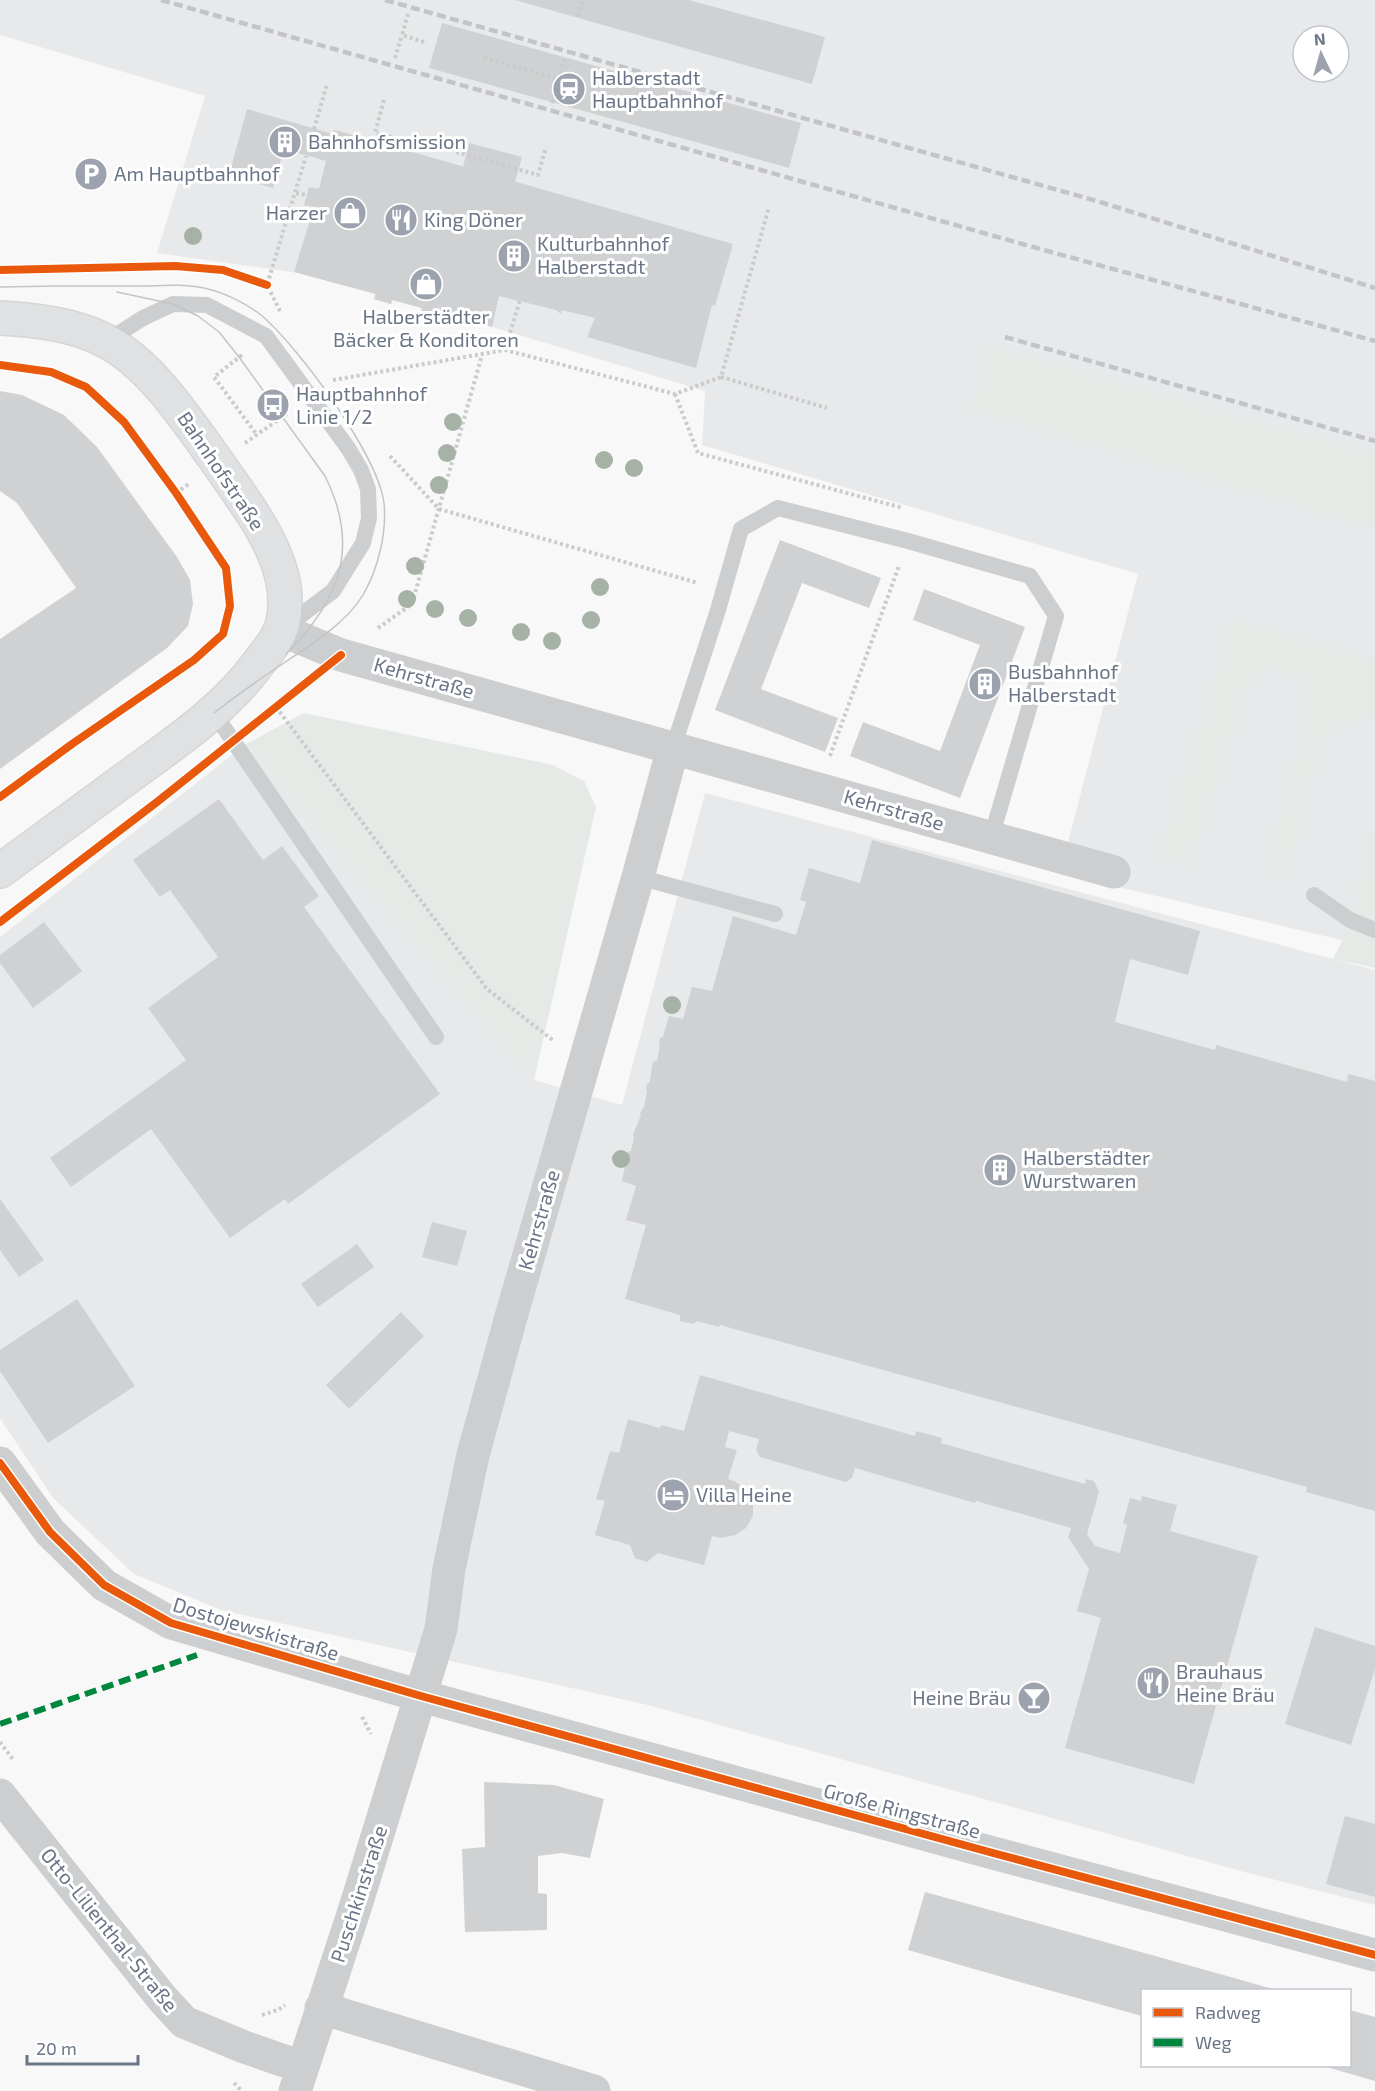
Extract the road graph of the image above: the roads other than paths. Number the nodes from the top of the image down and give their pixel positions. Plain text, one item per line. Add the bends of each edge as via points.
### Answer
1 (0, 318) edge
2 (106, 341) junction
3 (281, 630) junction
4 (214, 713) junction
5 (673, 748) junction
6 (991, 838) junction
7 (0, 871) edge
8 (1114, 872) dead end
9 (638, 877) junction
10 (1314, 895) dead end
11 (775, 914) dead end
12 (1375, 930) edge
13 (436, 1036) dead end
14 (0, 1463) edge
15 (421, 1696) junction
16 (0, 1795) edge
17 (1375, 1955) edge
18 (307, 2003) junction
19 (298, 2079) edge
20 (594, 2091) edge

1 - 2 street, Bahnhofstraße via 49,323
2 - 3 street, Bahnhofstraße via 156,381 180,410 261,529 282,574
2 - 3 lane via 173,304 207,305 266,336 348,448 368,489 369,518 363,543 333,591
3 - 4 street, Bahnhofstraße via 245,682
3 - 5 street, Kehrstraße via 341,655
4 - 7 street, Bahnhofstraße
4 - 13 lane
5 - 6 street, Kehrstraße
5 - 6 lane via 741,529 778,508 908,541 1030,576 1056,616
5 - 9 street, Kehrstraße
6 - 8 street, Kehrstraße
9 - 11 lane
9 - 15 street, Kehrstraße via 473,1455 441,1629
10 - 12 lane via 1350,920
14 - 15 street, Dostojewskistraße via 50,1532 104,1585 171,1623
15 - 17 street, Große Ringstraße
15 - 18 street, Puschkinstraße via 356,1905
16 - 19 street, Otto-Lilienthal-Straße via 184,2022 244,2047
18 - 19 street, Puschkinstraße
18 - 20 street

